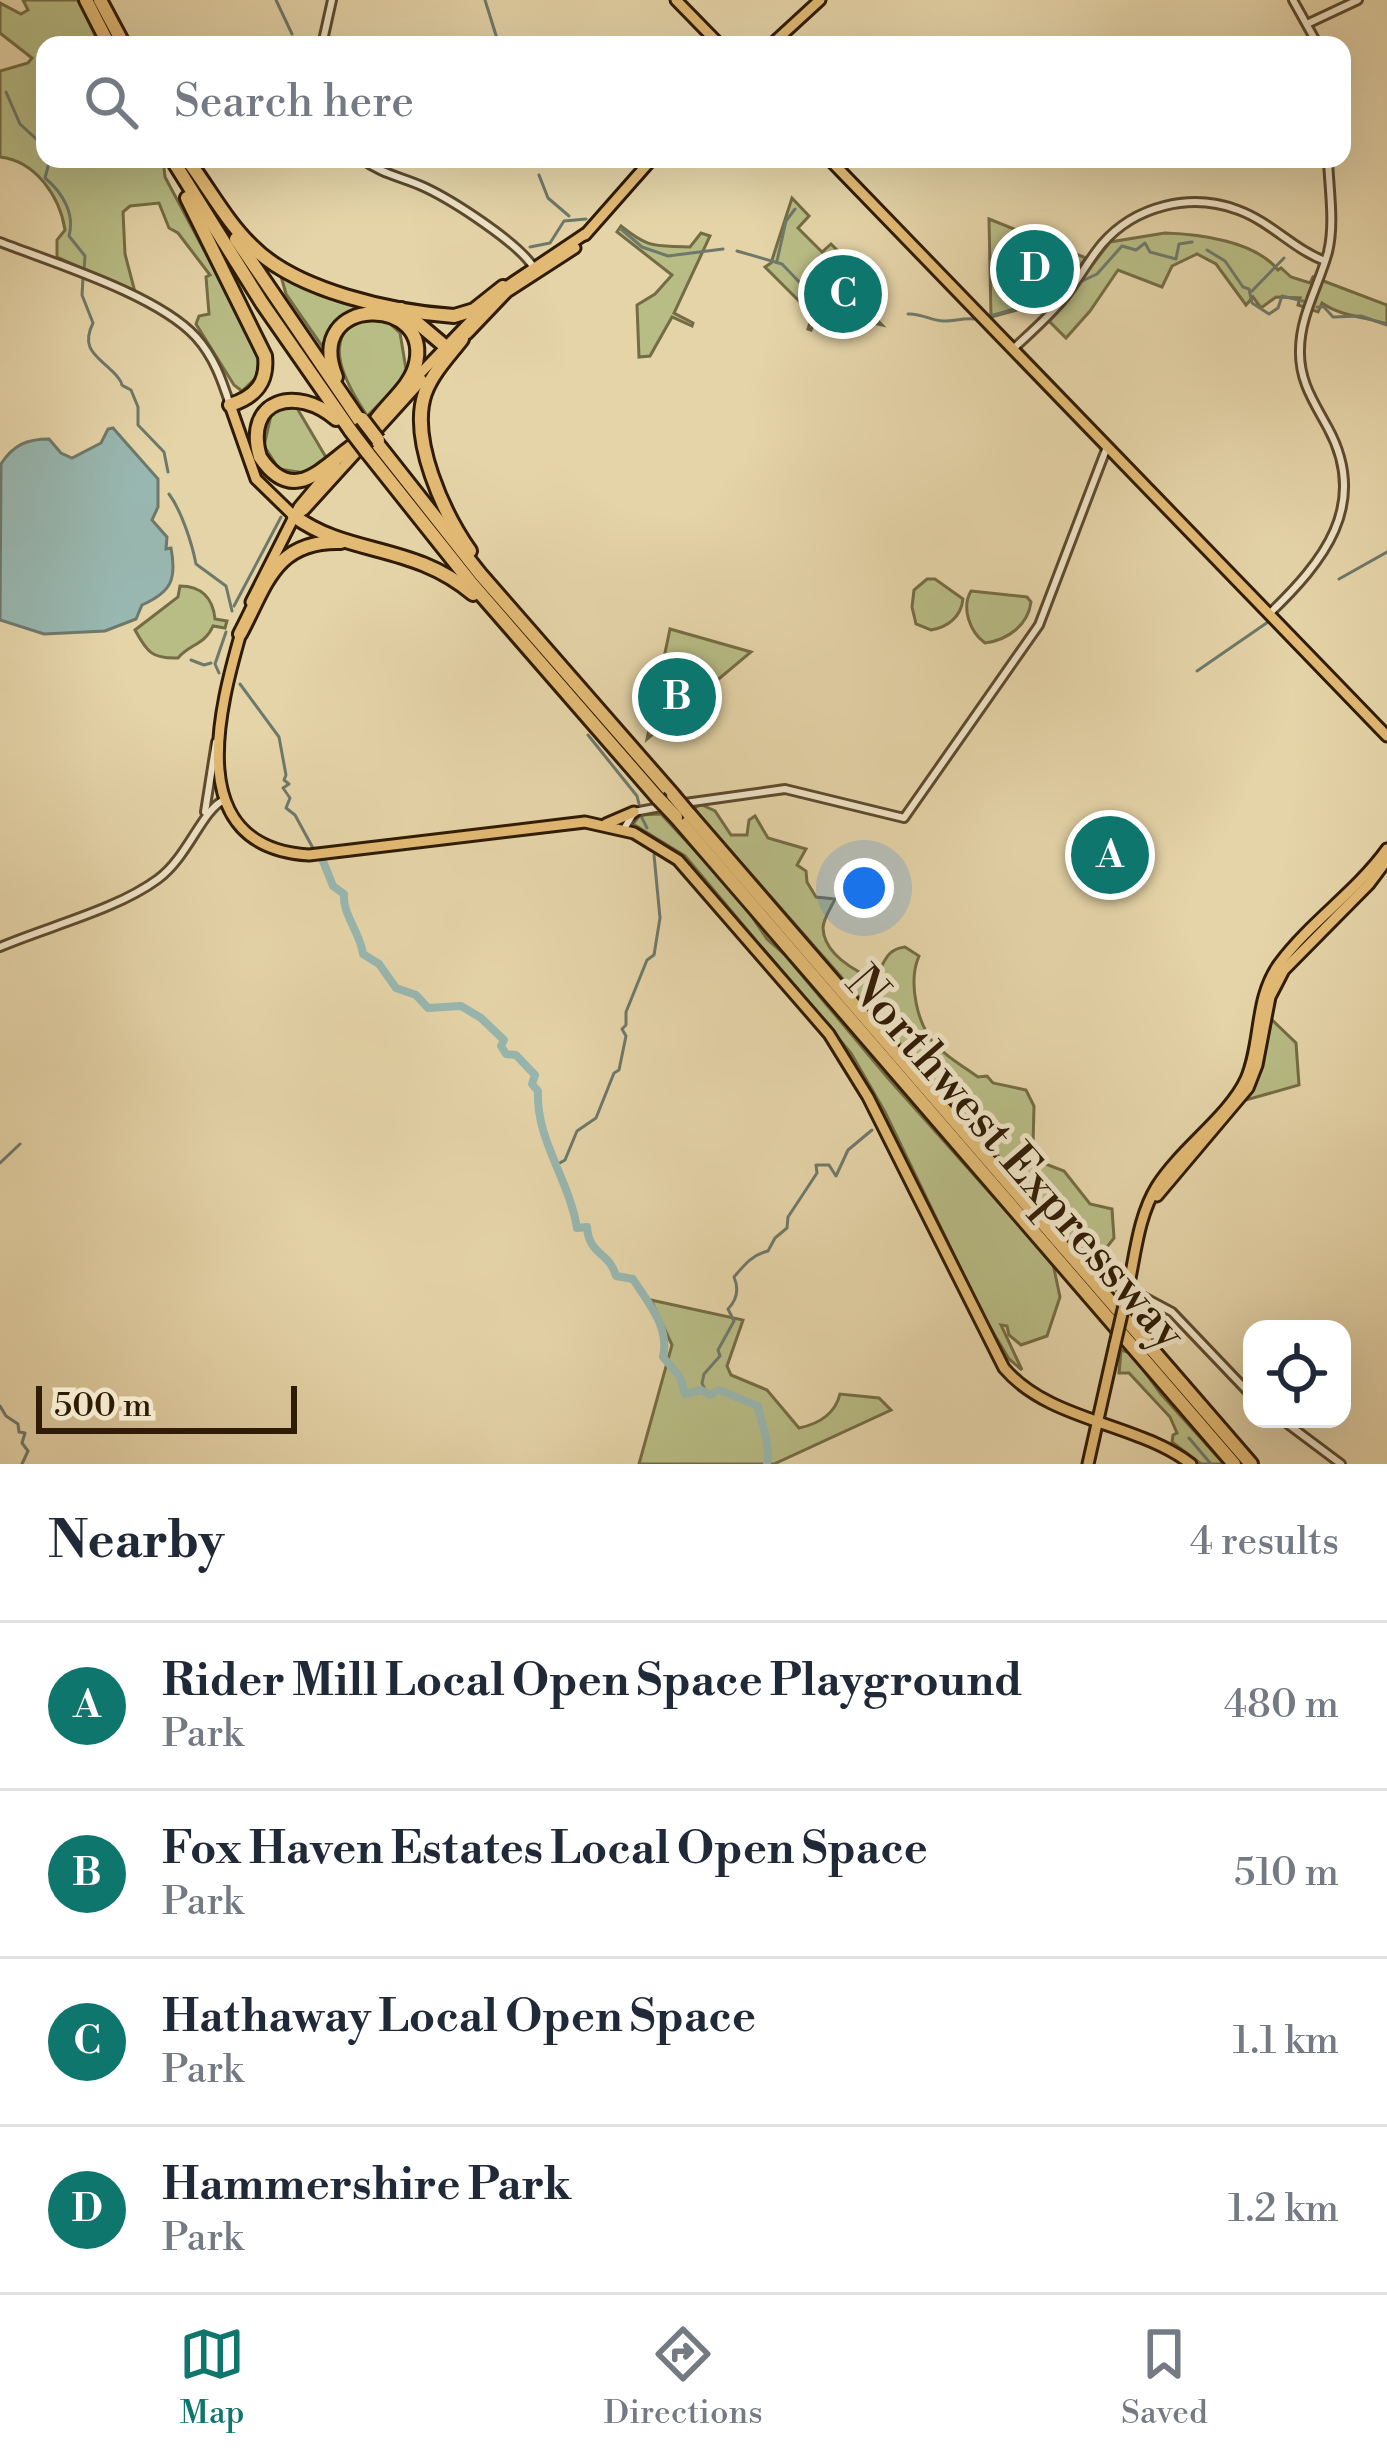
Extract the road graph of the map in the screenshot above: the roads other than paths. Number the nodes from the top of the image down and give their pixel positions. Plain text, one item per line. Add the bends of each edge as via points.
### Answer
1 (86, 0) edge
2 (100, 0) edge
3 (332, 0) edge
4 (676, 0) edge
5 (820, 0) edge
6 (1293, 0) edge
7 (1358, 0) edge
8 (1309, 22) junction
9 (105, 36) edge
10 (119, 36) edge
11 (324, 36) edge
12 (711, 36) edge
13 (781, 36) edge
14 (1314, 36) edge
15 (174, 168) edge
16 (176, 168) edge
17 (192, 168) edge
18 (193, 168) edge
19 (374, 168) edge
20 (644, 168) edge
21 (838, 168) edge
22 (1328, 168) edge
23 (0, 242) edge
24 (1325, 261) junction
25 (535, 270) junction
26 (503, 287) junction
27 (396, 306) junction
28 (462, 339) junction
29 (446, 347) junction
30 (1012, 350) junction
31 (426, 376) junction
32 (230, 405) junction
33 (363, 435) junction
34 (1107, 447) junction
35 (295, 516) junction
36 (370, 546) junction
37 (1269, 614) junction
38 (240, 634) junction
39 (539, 643) junction
40 (556, 683) junction
41 (219, 736) junction
42 (1387, 736) edge
43 (666, 796) junction
44 (226, 799) junction
45 (634, 812) junction
46 (206, 814) junction
47 (682, 816) junction
48 (603, 824) junction
49 (624, 830) junction
50 (1387, 849) edge
51 (1387, 860) edge
52 (0, 947) edge
53 (1149, 1204) junction
54 (1129, 1289) junction
55 (1243, 1387) edge
56 (1098, 1421) junction
57 (1293, 1428) edge
58 (1088, 1464) edge
59 (1191, 1464) edge
60 (1234, 1464) edge
61 (1251, 1464) edge
62 (1341, 1464) edge

1 - 9 highway
2 - 10 highway
3 - 11 street
4 - 12 main road
5 - 13 main road
6 - 8 street
7 - 8 street
8 - 14 street
15 - 32 highway via 266,356 260,386
16 - 33 highway, Northwest Expressway via 262,303
17 - 33 highway, Northwest Expressway
18 - 27 highway via 240,234 274,265 322,289
19 - 25 street via 440,196
20 - 25 main road via 573,250
21 - 30 main road
22 - 24 street
23 - 32 street via 181,323 210,354
24 - 30 street via 1241,211 1182,202 1146,212 1099,248 1062,301
24 - 37 street via 1300,357 1308,393 1336,446 1341,510 1324,555
25 - 26 main road
25 - 28 main road
26 - 27 highway via 460,316
26 - 29 main road
27 - 29 highway
28 - 31 main road
28 - 39 highway via 423,400 430,465 452,524
29 - 31 highway
29 - 33 main road
30 - 34 main road
31 - 35 main road
32 - 35 main road via 256,479
33 - 33 highway via 318,475 296,481 268,468 256,441 266,413 292,399 312,402
33 - 33 highway via 331,350 347,321 378,312 408,329 417,360
33 - 35 main road
33 - 39 highway, Northwest Expressway
33 - 40 highway, Northwest Expressway
34 - 37 main road
34 - 45 street via 1040,625 904,818 779,789
35 - 36 highway
35 - 38 main road
36 - 38 highway via 331,542 293,553 267,578
36 - 40 highway via 459,582
37 - 42 main road
38 - 41 main road
39 - 43 highway, Northwest Expressway
40 - 43 highway, Northwest Expressway
41 - 44 main road via 217,781
41 - 46 street
43 - 47 highway, Northwest Expressway, bridge
44 - 46 street
44 - 48 main road via 259,840 286,852
45 - 48 main road
45 - 49 street
46 - 52 street via 190,847 154,882
47 - 60 highway, Northwest Expressway
47 - 61 highway, Northwest Expressway
48 - 49 main road
49 - 56 main road via 686,867 829,1034 1004,1368 1026,1389
50 - 53 main road via 1279,965 1239,1092 1185,1149
51 - 53 main road via 1283,970 1248,1088
53 - 54 main road
54 - 55 street via 1165,1306
54 - 56 main road, bridge
56 - 58 main road
56 - 59 main road
57 - 62 street

